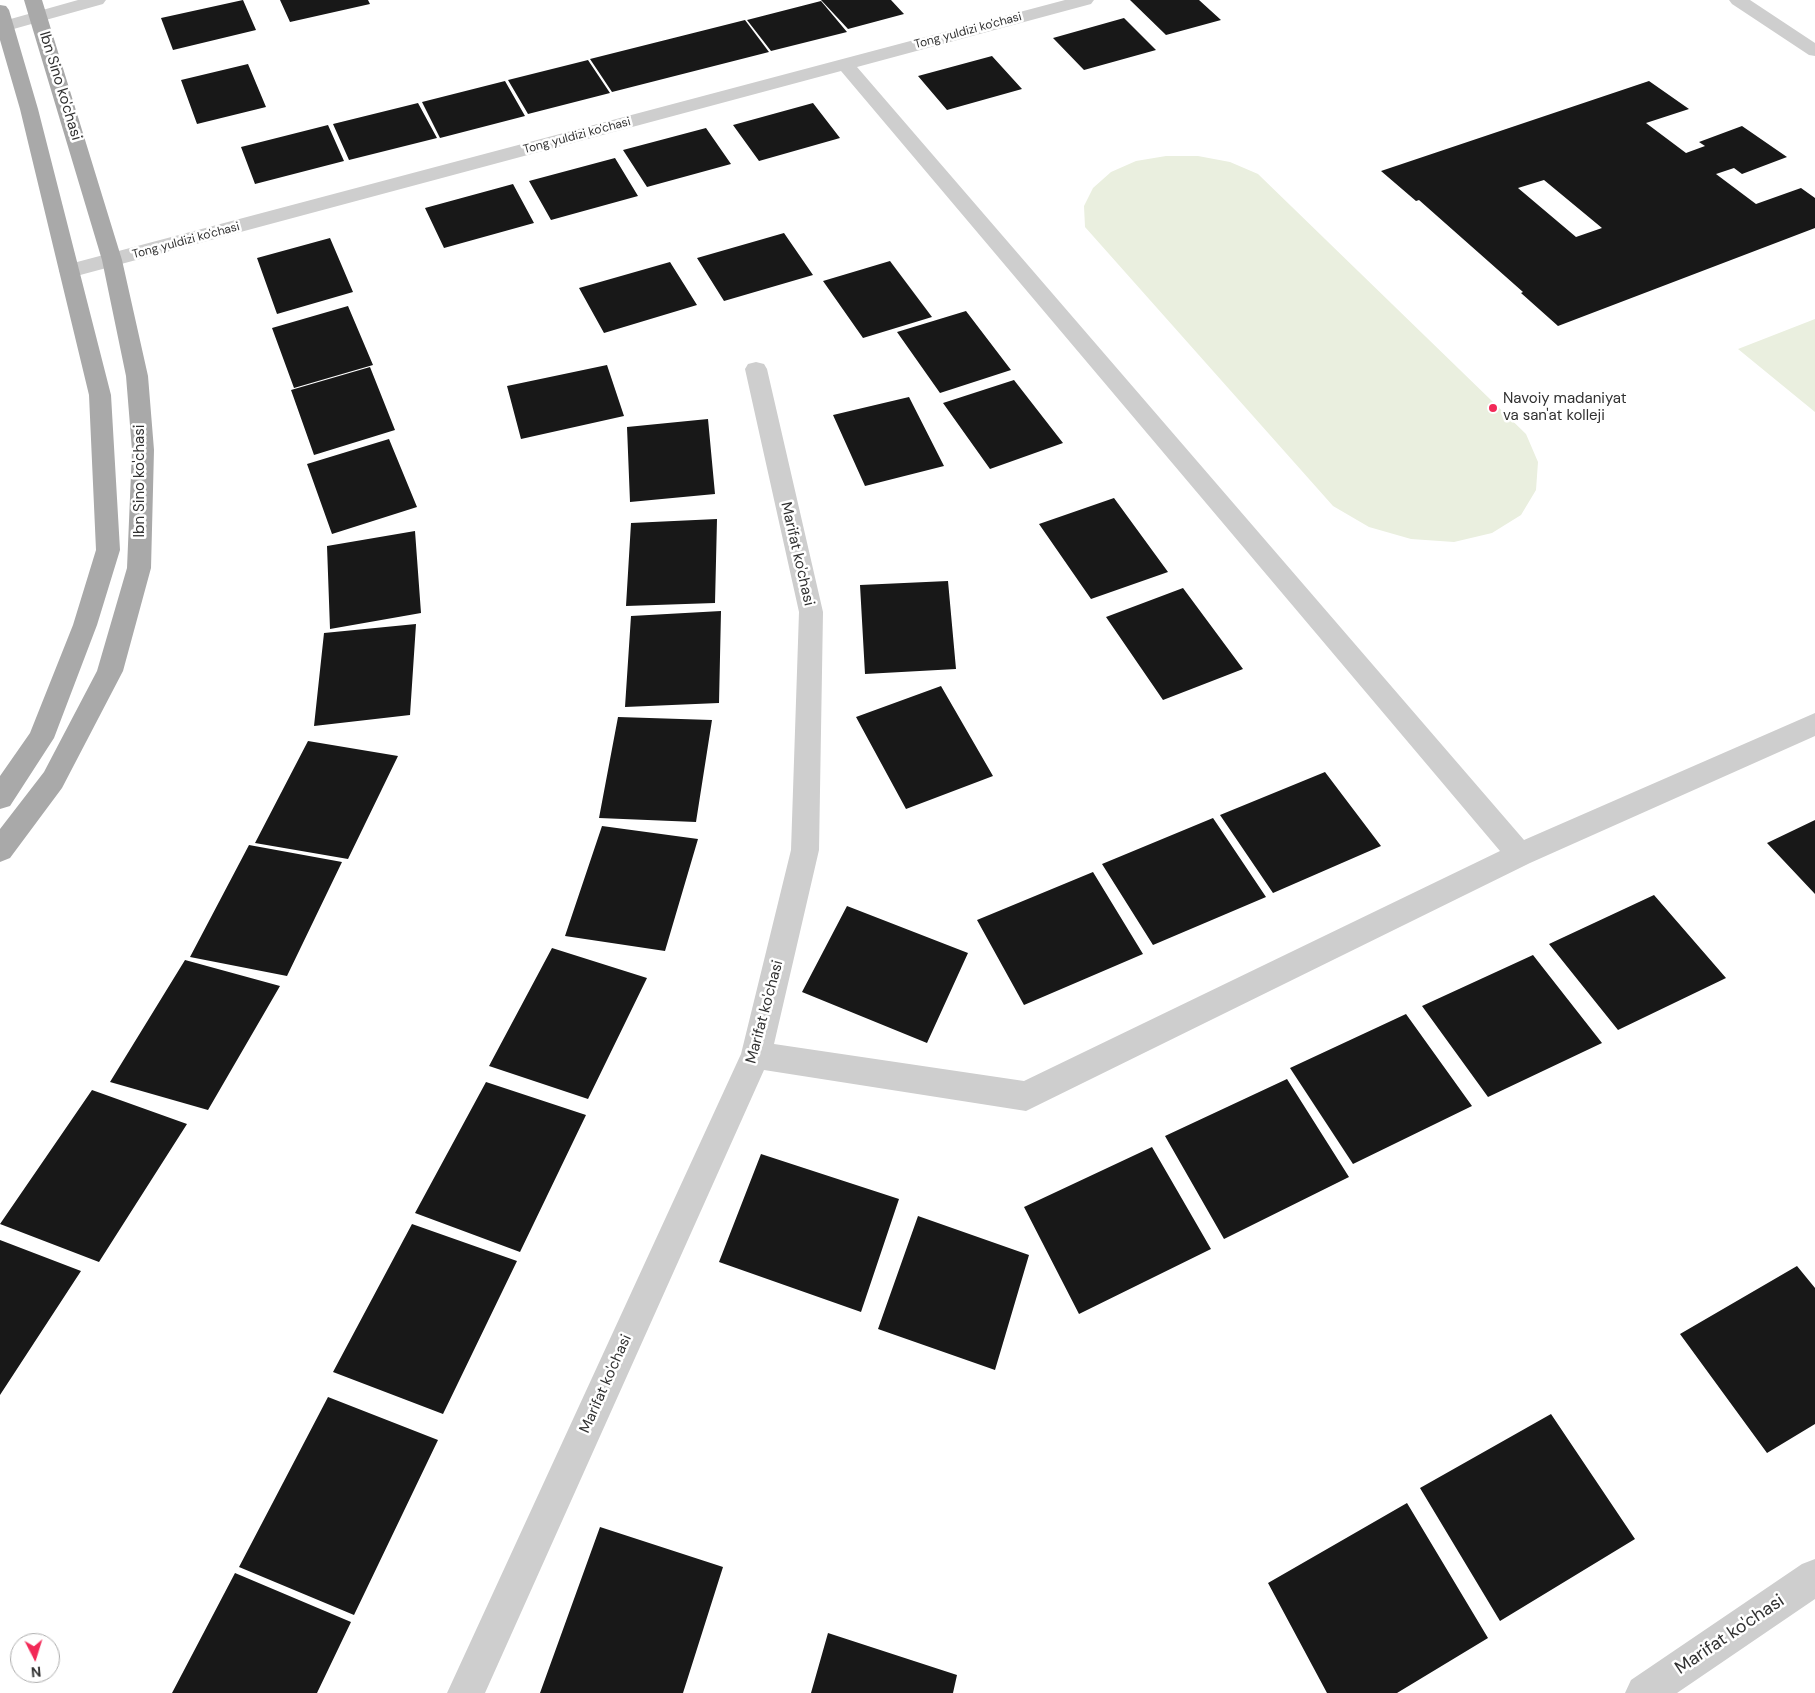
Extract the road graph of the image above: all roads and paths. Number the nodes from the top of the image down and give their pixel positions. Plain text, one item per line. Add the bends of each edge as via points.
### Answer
1 (97, 0) edge
2 (1085, 0) edge
3 (1738, 0) edge
4 (36, 8) edge
5 (2, 18) edge
6 (1815, 51) edge
7 (845, 64) junction
8 (112, 260) junction
9 (69, 271) junction
10 (756, 369) dead end
11 (1815, 724) edge
12 (0, 798) edge
13 (0, 850) edge
14 (1520, 855) junction
15 (756, 1055) junction
16 (1815, 1577) edge
17 (466, 1693) edge
18 (1644, 1693) edge

1 - 4 street
2 - 7 street, Tong yuldizi ko'chasi
3 - 6 street
4 - 5 street
4 - 8 main road, Ibn Sino ko'chasi
5 - 9 main road
7 - 8 street, Tong yuldizi ko'chasi
7 - 14 street
8 - 9 street, Tong yuldizi ko'chasi
8 - 13 main road, Ibn Sino ko'chasi via 138,376 143,450 139,568 110,671 53,780
9 - 12 main road via 100,395 108,550 85,625 40,738
10 - 15 street, Marifat ko'chasi via 810,612 804,850
11 - 14 street
14 - 15 street via 1026,1096
15 - 17 street, Marifat ko'chasi
16 - 18 street, Marifat ko'chasi

